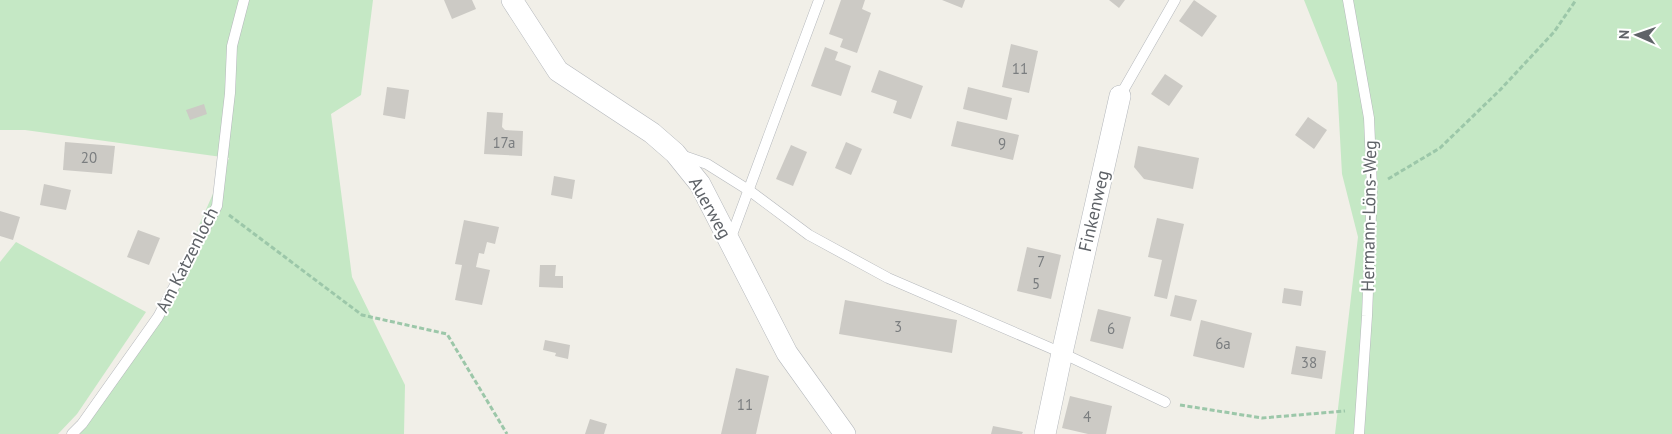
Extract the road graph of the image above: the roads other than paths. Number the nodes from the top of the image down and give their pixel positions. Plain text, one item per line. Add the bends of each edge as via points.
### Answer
1 (244, 0) edge
2 (512, 0) edge
3 (819, 0) edge
4 (1175, 0) edge
5 (1348, 0) edge
6 (1120, 96) joint
7 (675, 153) junction
8 (750, 191) junction
9 (730, 242) junction
10 (1062, 353) junction
11 (1165, 402) road end
12 (72, 434) edge
13 (845, 434) edge
14 (1045, 434) edge
15 (1358, 434) edge

1 - 12 lane, Am Katzenloch via 232,46 217,206 158,317
2 - 7 street, Auerweg via 558,70 652,133
3 - 8 lane
4 - 6 lane, Finkenweg
5 - 15 lane, Hermann-Löns-Weg via 1369,118 1372,189
6 - 10 street, Finkenweg
7 - 8 lane via 707,164
7 - 9 street, Auerweg via 700,184
8 - 9 lane
8 - 10 lane via 809,235 888,278
9 - 13 street, Auerweg via 787,353
10 - 11 lane
10 - 14 street, Finkenweg

